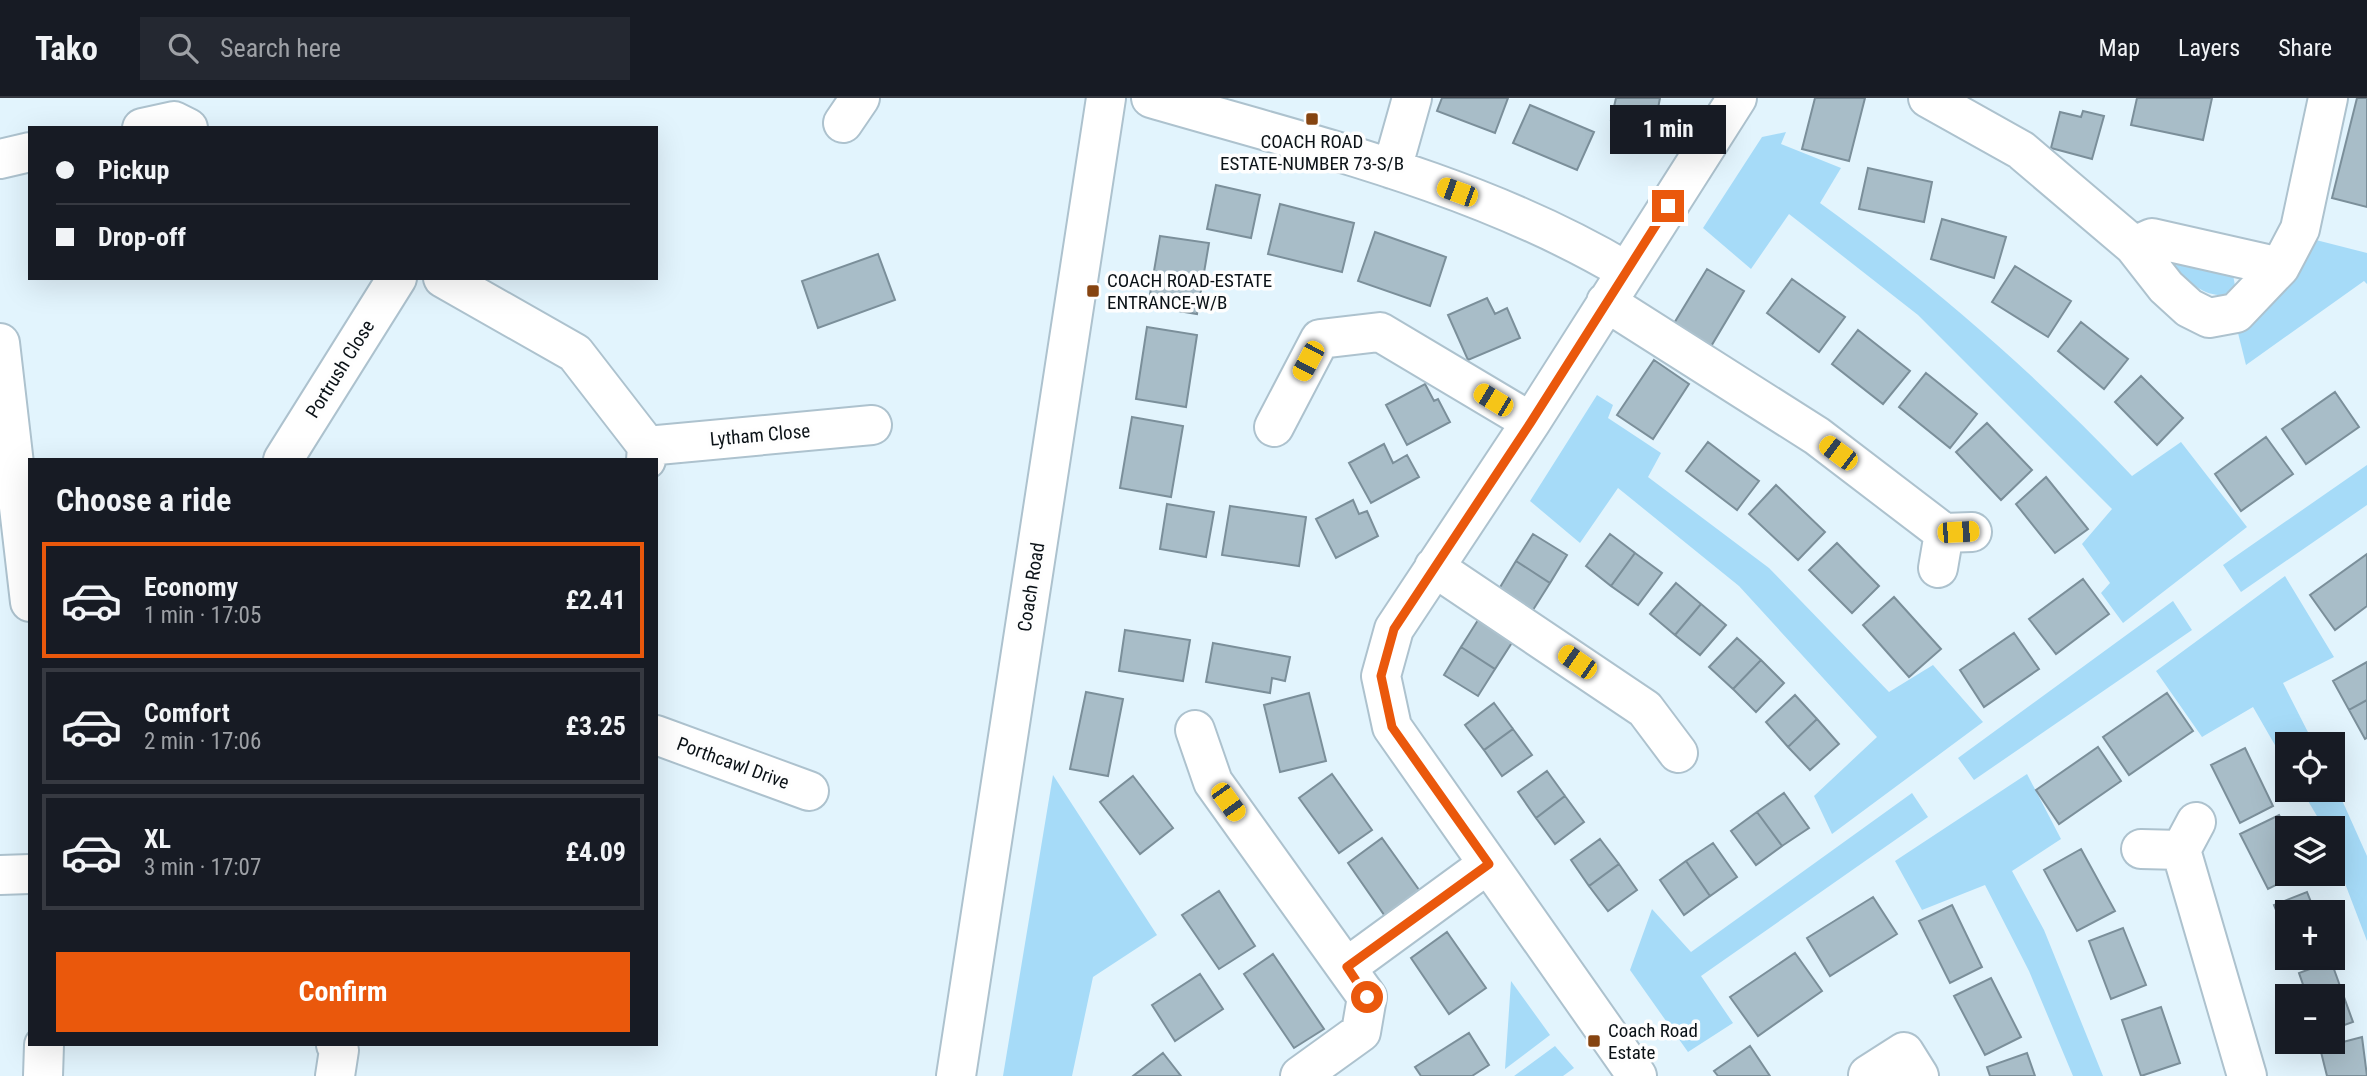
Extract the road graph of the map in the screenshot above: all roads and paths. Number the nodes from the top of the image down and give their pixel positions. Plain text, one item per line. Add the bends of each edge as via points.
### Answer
1 (1106, 98) edge
2 (1151, 98) edge
3 (1412, 98) edge
4 (1737, 98) edge
5 (1928, 98) edge
6 (2329, 98) edge
7 (28, 152) edge
8 (0, 159) edge
9 (1392, 169) junction
10 (2134, 246) junction
11 (2280, 267) junction
12 (1626, 271) junction
13 (396, 280) edge
14 (446, 280) edge
15 (1606, 302) junction
16 (0, 344) edge
17 (1531, 422) junction
18 (872, 425) dead end
19 (1274, 427) dead end
20 (647, 453) edge
21 (284, 458) edge
22 (1951, 544) dead end
23 (1434, 567) junction
24 (28, 585) edge
25 (1195, 730) dead end
26 (658, 736) edge
27 (1678, 753) dead end
28 (809, 791) dead end
29 (2141, 849) dead end
30 (1489, 864) junction
31 (28, 874) edge
32 (0, 875) edge
33 (1347, 967) junction
34 (44, 1046) edge
35 (337, 1046) edge
36 (1868, 1074) edge
37 (43, 1076) edge
38 (335, 1076) edge
39 (956, 1076) edge
40 (1300, 1076) edge
41 (1637, 1076) edge
42 (1919, 1076) edge
43 (2247, 1076) edge

1 - 39 street, Coach Road
2 - 9 street
3 - 9 street
4 - 12 street
5 - 10 street via 2021,150
6 - 11 street via 2300,229
7 - 8 street
9 - 12 street via 1500,207
10 - 11 street via 2152,238
10 - 11 street via 2166,287 2208,318 2236,313
12 - 15 street
13 - 21 street, Portrush Close
14 - 20 street via 575,354
15 - 17 street
15 - 22 street via 1817,436
16 - 24 street
17 - 19 street via 1380,332 1320,339
17 - 23 street
18 - 20 street, Lytham Close
23 - 27 street via 1646,709
23 - 30 street via 1394,629 1381,676 1392,727
25 - 33 street via 1213,782
26 - 28 street, Porthcawl Drive
29 - 43 street via 2189,836
30 - 33 street
30 - 41 street
31 - 32 street
33 - 40 street via 1367,997 1361,1032
34 - 37 street
35 - 38 street
36 - 42 street via 1904,1052

